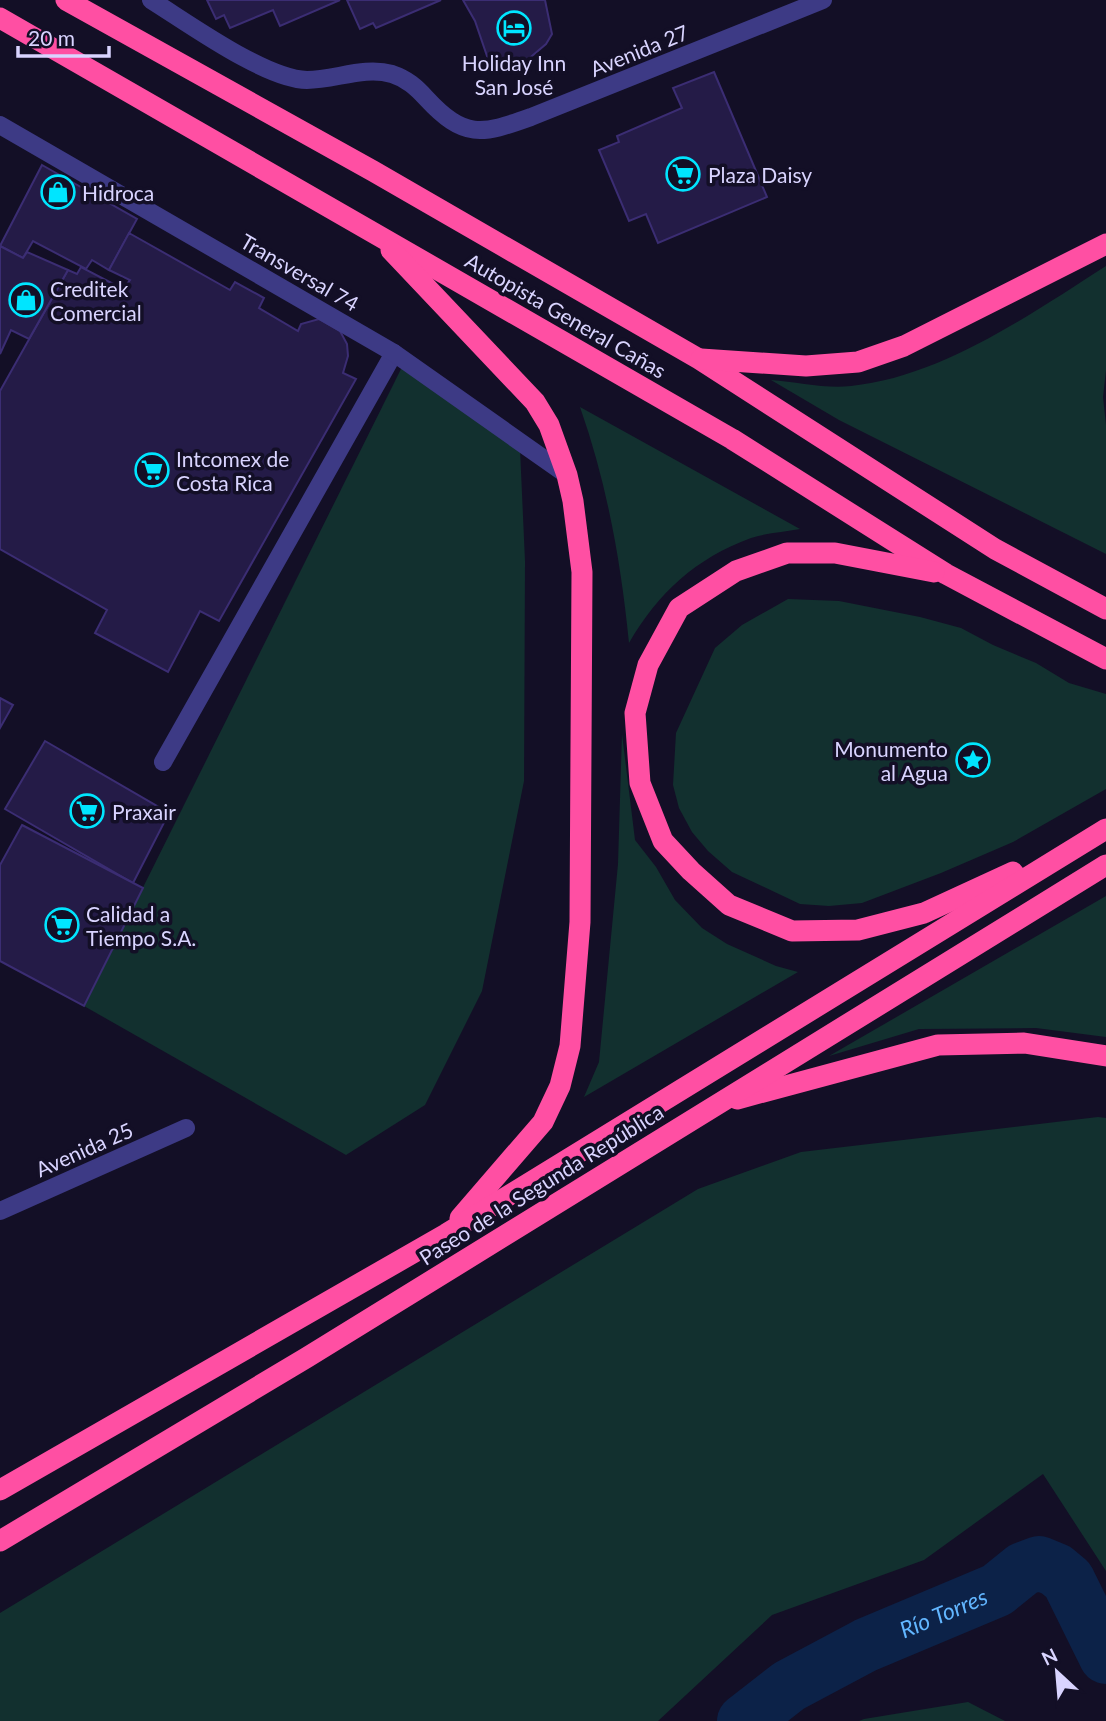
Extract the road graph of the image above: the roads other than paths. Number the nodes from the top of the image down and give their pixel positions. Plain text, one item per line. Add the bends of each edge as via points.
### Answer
1 (151, 0) edge
2 (823, 0) edge
3 (74, 4) edge
4 (0, 18) edge
5 (0, 30) edge
6 (71, 58) junction
7 (0, 125) edge
8 (374, 233) junction
9 (1106, 244) edge
10 (394, 353) junction
11 (699, 359) junction
12 (567, 475) junction
13 (946, 574) junction
14 (1106, 609) edge
15 (1106, 659) edge
16 (163, 762) dead end
17 (1106, 828) edge
18 (1106, 865) edge
19 (1106, 1056) edge
20 (714, 1105) junction
21 (186, 1128) dead end
22 (0, 1211) edge
23 (446, 1234) junction
24 (0, 1490) edge
25 (0, 1541) edge

1 - 2 street, Avenida 27 via 262,68 285,76 306,80 364,72 411,82 452,122 469,130 489,130 531,117
3 - 11 highway, Autopista General Cañas
4 - 6 highway, Autopista General Cañas
5 - 6 highway
6 - 8 highway, Autopista General Cañas
7 - 10 street, Transversal 74
8 - 12 highway via 535,402 549,425
8 - 13 highway, Autopista General Cañas via 732,439
9 - 11 highway via 904,346 858,362 806,366
10 - 12 street, Transversal 74
10 - 16 street
11 - 14 highway, Autopista General Cañas via 995,549
12 - 23 highway via 582,572 580,922 570,1046 560,1086 543,1122
13 - 15 highway, Autopista General Cañas
13 - 17 highway via 835,553 787,553 736,571 679,608 648,665 635,713 640,783 663,841 729,905 792,931 858,930 924,913
17 - 23 highway, Paseo de la Segunda República
18 - 20 highway, Paseo de la Segunda República
19 - 20 highway via 1024,1043 937,1045
20 - 25 highway, Paseo de la Segunda República
21 - 22 street, Avenida 25
23 - 24 highway, Paseo de la Segunda República

